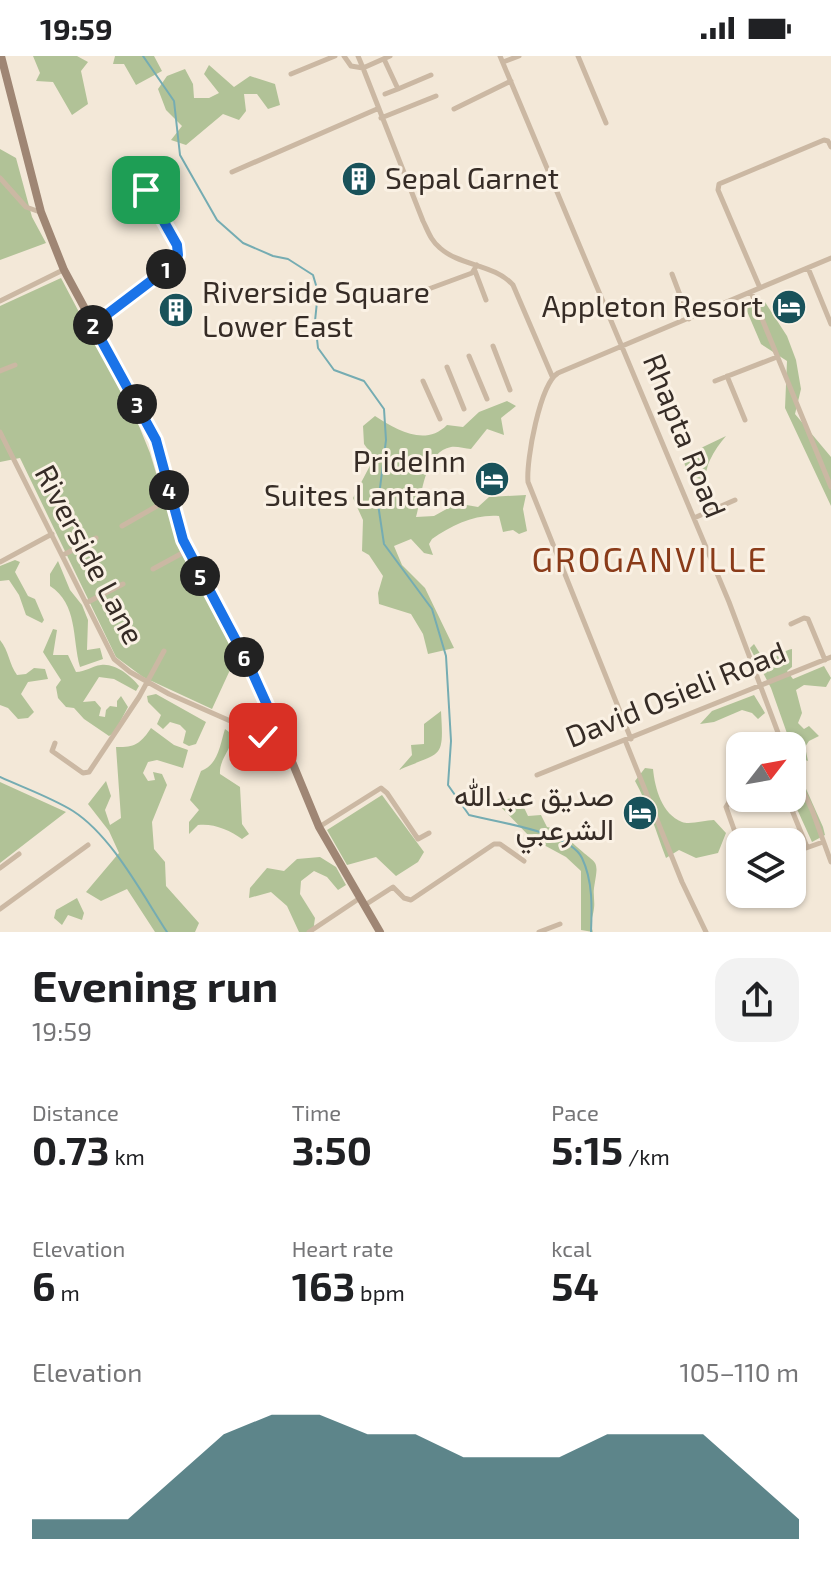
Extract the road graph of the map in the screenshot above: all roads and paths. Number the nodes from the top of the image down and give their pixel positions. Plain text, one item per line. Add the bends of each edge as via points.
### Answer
1 (1, 56) edge
2 (335, 56) edge
3 (344, 56) edge
4 (358, 56) edge
5 (519, 56) edge
6 (578, 56) edge
7 (387, 57) edge
8 (318, 59) edge
9 (502, 59) edge
10 (363, 68) junction
11 (291, 74) dead end
12 (431, 75) dead end
13 (511, 81) junction
14 (398, 89) junction
15 (385, 94) dead end
16 (436, 96) dead end
17 (377, 109) junction
18 (454, 109) dead end
19 (381, 118) junction
20 (606, 123) dead end
21 (831, 147) edge
22 (131, 165) dead end
23 (232, 172) dead end
24 (0, 178) edge
25 (41, 212) junction
26 (831, 258) edge
27 (476, 268) junction
28 (808, 268) junction
29 (64, 270) junction
30 (672, 274) dead end
31 (760, 288) junction
32 (751, 292) junction
33 (415, 294) dead end
34 (486, 300) dead end
35 (0, 301) edge
36 (689, 319) junction
37 (831, 324) edge
38 (93, 325) junction
39 (622, 345) junction
40 (493, 346) dead end
41 (469, 356) dead end
42 (777, 357) junction
43 (15, 365) dead end
44 (447, 367) dead end
45 (0, 371) edge
46 (552, 376) junction
47 (727, 376) junction
48 (423, 381) dead end
49 (715, 381) dead end
50 (510, 390) dead end
51 (487, 399) dead end
52 (464, 409) dead end
53 (440, 419) dead end
54 (745, 420) dead end
55 (0, 432) edge
56 (831, 487) edge
57 (171, 498) junction
58 (735, 500) dead end
59 (694, 518) junction
60 (122, 526) dead end
61 (52, 534) junction
62 (96, 538) dead end
63 (188, 550) junction
64 (63, 555) junction
65 (0, 562) edge
66 (153, 569) dead end
67 (123, 584) dead end
68 (86, 603) junction
69 (791, 624) dead end
70 (164, 651) dead end
71 (828, 659) edge
72 (147, 683) junction
73 (759, 686) junction
74 (777, 732) edge
75 (628, 739) junction
76 (55, 743) dead end
77 (285, 745) junction
78 (537, 775) dead end
79 (806, 797) edge
80 (793, 812) edge
81 (319, 827) junction
82 (429, 833) dead end
83 (823, 842) junction
84 (88, 845) dead end
85 (807, 847) joint
86 (19, 854) dead end
87 (524, 861) dead end
88 (831, 862) edge
89 (0, 868) edge
90 (363, 901) junction
91 (0, 909) edge
92 (560, 924) dead end
93 (309, 932) edge
94 (380, 932) edge
95 (539, 932) edge
96 (706, 932) edge

1 - 25 street
2 - 8 street
3 - 10 street via 351,66
4 - 10 street
5 - 9 street
6 - 20 street
7 - 10 street
7 - 14 street
8 - 11 street
9 - 13 street, Rhapta Road
10 - 17 street
12 - 14 street
13 - 18 street
13 - 39 street, Rhapta Road
14 - 15 street
16 - 19 street
17 - 19 street
17 - 23 street
19 - 27 street via 433,241
21 - 31 street via 824,140 719,184
22 - 38 street via 178,255
24 - 25 street via 26,207
25 - 29 street
26 - 28 street
27 - 33 street
27 - 34 street
27 - 46 street via 513,285
28 - 31 street
28 - 37 street
29 - 35 street
29 - 38 street
30 - 36 street
31 - 32 street
32 - 36 street
32 - 42 street
36 - 39 street
38 - 57 street via 156,440
39 - 46 street
39 - 59 street, Rhapta Road
40 - 50 street
41 - 51 street
42 - 47 street
42 - 56 street
43 - 45 street
44 - 52 street
46 - 75 street via 543,397 528,482
47 - 49 street
47 - 54 street
48 - 53 street
55 - 61 street, Riverside Lane
57 - 60 street
57 - 63 street
58 - 59 street
59 - 73 street, Rhapta Road
61 - 64 street, Riverside Lane
61 - 65 street
62 - 64 street
63 - 66 street
63 - 77 street
64 - 68 street, Riverside Lane
67 - 68 street
68 - 72 street, Riverside Lane via 114,659
69 - 71 street via 808,619
70 - 72 street
71 - 73 street, David Osieli Road
72 - 76 street via 89,772 67,764 52,751
72 - 77 street, Riverside Lane
73 - 74 street, Rhapta Road
73 - 75 street, David Osieli Road
75 - 78 street, David Osieli Road
75 - 96 street
77 - 81 street
79 - 83 street
80 - 85 street
81 - 82 street via 381,788 418,839
81 - 90 street
83 - 85 street
83 - 88 street
84 - 91 street
86 - 89 street
87 - 90 street via 494,844 411,900 391,888
90 - 93 street
90 - 94 street
92 - 95 street

